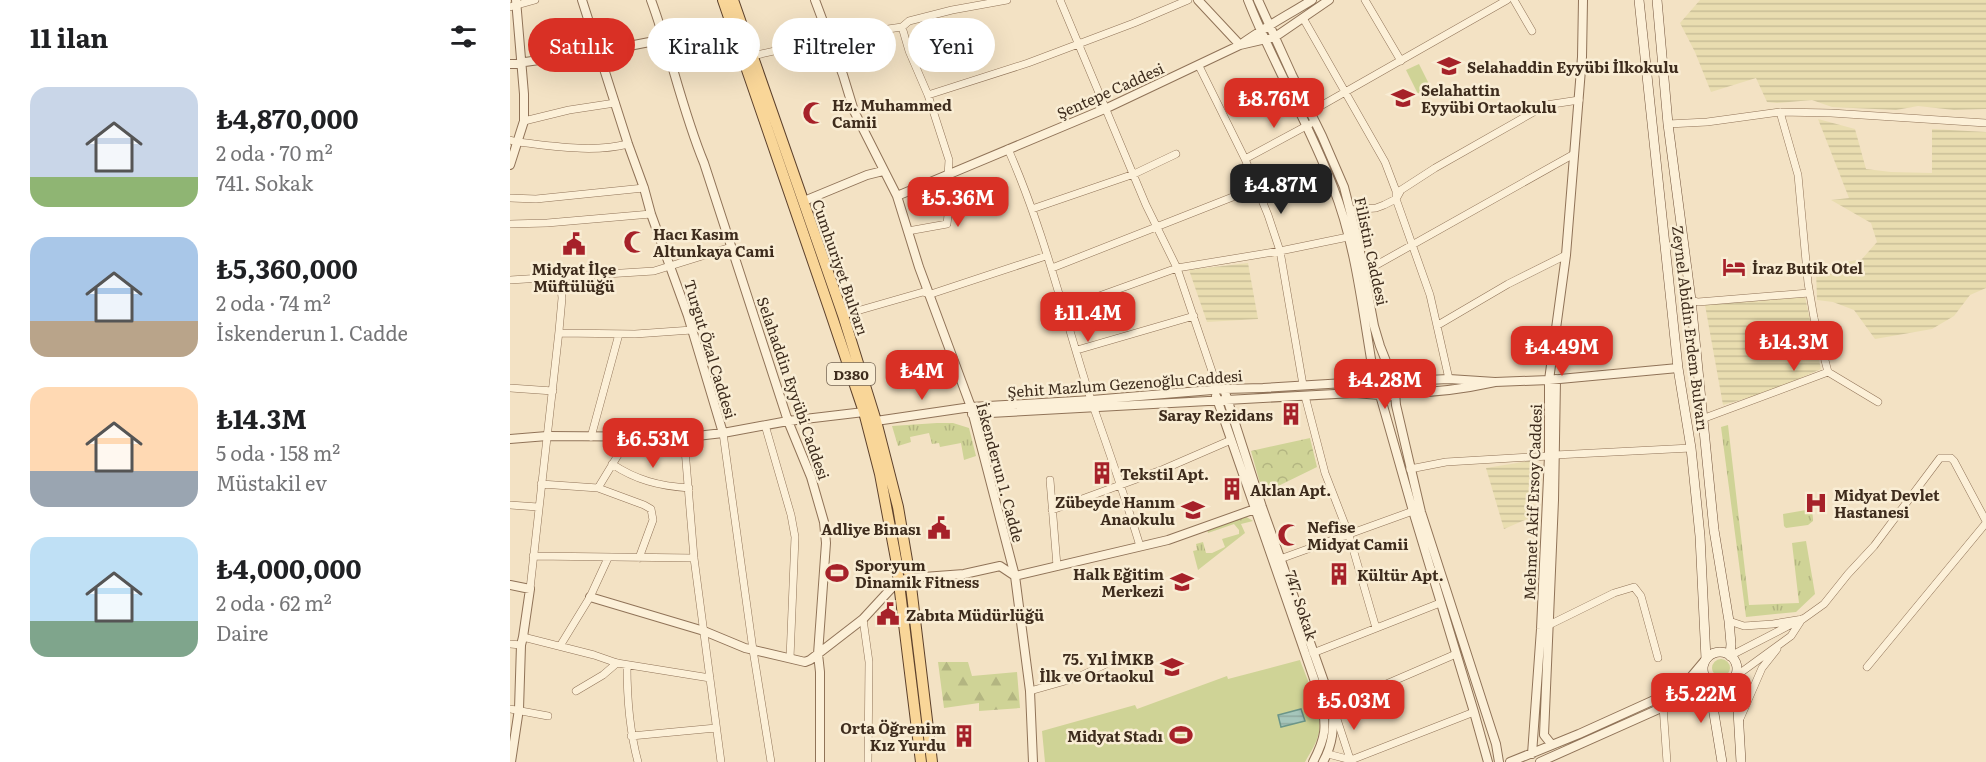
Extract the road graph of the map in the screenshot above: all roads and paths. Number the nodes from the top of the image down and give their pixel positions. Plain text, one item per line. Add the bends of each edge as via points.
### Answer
1 (535, 0) edge
2 (582, 0) edge
3 (651, 0) edge
4 (723, 0) edge
5 (733, 0) edge
6 (815, 0) edge
7 (1007, 0) edge
8 (1060, 0) edge
9 (1188, 0) edge
10 (1198, 0) edge
11 (1248, 0) edge
12 (1258, 0) edge
13 (1312, 0) edge
14 (1329, 0) edge
15 (1365, 0) edge
16 (1507, 0) edge
17 (1514, 0) edge
18 (1583, 0) edge
19 (1639, 0) edge
20 (1657, 0) edge
21 (514, 4) edge
22 (588, 18) edge
23 (657, 18) edge
24 (729, 18) edge
25 (739, 18) edge
26 (821, 18) edge
27 (1303, 18) junction
28 (1269, 25) junction
29 (902, 27) junction
30 (896, 28) edge
31 (1260, 30) junction
32 (1532, 31) dead end
33 (1275, 37) junction
34 (1265, 40) junction
35 (1078, 44) junction
36 (1240, 45) junction
37 (528, 61) edge
38 (521, 62) junction
39 (1401, 62) junction
40 (510, 64) edge
41 (1199, 66) junction
42 (605, 72) edge
43 (674, 72) edge
44 (748, 72) edge
45 (759, 72) edge
46 (840, 72) edge
47 (1345, 93) junction
48 (928, 95) junction
49 (1579, 100) junction
50 (615, 103) junction
51 (1107, 108) junction
52 (1310, 112) junction
53 (1780, 112) junction
54 (524, 121) junction
55 (1311, 123) junction
56 (1986, 123) edge
57 (1668, 124) junction
58 (513, 141) edge
59 (628, 144) junction
60 (1008, 149) junction
61 (1176, 154) dead end
62 (1574, 154) junction
63 (1245, 159) junction
64 (510, 165) edge
65 (883, 171) junction
66 (1134, 174) junction
67 (948, 176) junction
68 (1258, 187) junction
69 (644, 188) junction
70 (897, 196) junction
71 (510, 198) edge
72 (1396, 199) junction
73 (804, 201) junction
74 (1032, 209) junction
75 (1350, 210) junction
76 (651, 214) junction
77 (510, 224) edge
78 (1157, 227) junction
79 (908, 231) junction
80 (1348, 237) junction
81 (1412, 244) junction
82 (731, 246) junction
83 (1280, 251) junction
84 (1566, 255) junction
85 (1046, 256) junction
86 (671, 266) junction
87 (1052, 268) junction
88 (1177, 268) junction
89 (1364, 272) junction
90 (560, 277) junction
91 (510, 281) edge
92 (1809, 292) junction
93 (931, 294) junction
94 (1691, 300) junction
95 (1063, 309) junction
96 (843, 315) junction
97 (1194, 316) junction
98 (1438, 325) junction
99 (692, 330) junction
100 (559, 333) junction
101 (619, 334) junction
102 (1077, 350) junction
103 (1678, 369) junction
104 (1828, 372) junction
105 (1393, 379) junction
106 (1449, 379) junction
107 (1552, 380) junction
108 (1378, 381) junction
109 (1495, 382) junction
110 (1304, 385) junction
111 (510, 388) edge
112 (1219, 389) junction
113 (553, 390) junction
114 (1395, 392) junction
115 (1380, 395) junction
116 (1305, 396) junction
117 (1218, 401) junction
118 (1228, 401) junction
119 (1878, 402) dead end
120 (1093, 404) junction
121 (971, 410) junction
122 (864, 412) junction
123 (1702, 419) junction
124 (788, 421) junction
125 (876, 421) junction
126 (765, 425) junction
127 (723, 433) junction
128 (547, 436) junction
129 (629, 437) junction
130 (684, 437) junction
131 (591, 438) junction
132 (510, 439) edge
133 (1231, 440) junction
134 (1691, 448) junction
135 (1552, 455) junction
136 (612, 464) junction
137 (1410, 469) junction
138 (1050, 480) dead end
139 (541, 484) junction
140 (1121, 484) junction
141 (598, 488) junction
142 (688, 488) junction
143 (510, 505) edge
144 (538, 507) junction
145 (1255, 509) junction
146 (1052, 510) junction
147 (1413, 511) junction
148 (1986, 522) edge
149 (1348, 535) junction
150 (1140, 546) junction
151 (533, 556) junction
152 (608, 558) junction
153 (639, 558) junction
154 (694, 558) junction
155 (1280, 560) junction
156 (1057, 566) junction
157 (1015, 576) junction
158 (910, 578) junction
159 (898, 581) junction
160 (510, 585) edge
161 (530, 589) junction
162 (590, 597) junction
163 (1440, 603) junction
164 (863, 619) junction
165 (1803, 619) junction
166 (1730, 621) junction
167 (1549, 625) junction
168 (1376, 628) junction
169 (704, 631) junction
170 (522, 641) junction
171 (1785, 641) junction
172 (510, 644) edge
173 (560, 646) junction
174 (753, 650) junction
175 (1313, 653) junction
176 (818, 654) junction
177 (1456, 654) junction
178 (1730, 656) junction
179 (790, 658) junction
180 (1658, 658) dead end
181 (1706, 659) junction
182 (618, 663) junction
183 (1106, 664) dead end
184 (627, 665) junction
185 (1867, 667) dead end
186 (1736, 676) junction
187 (710, 678) junction
188 (1709, 682) junction
189 (576, 691) dead end
190 (1030, 691) junction
191 (1664, 706) junction
192 (1333, 707) junction
193 (515, 709) edge
194 (1474, 712) junction
195 (548, 716) dead end
196 (1738, 723) junction
197 (716, 728) junction
198 (631, 736) junction
199 (1552, 746) junction
200 (1532, 754) junction
201 (1325, 758) edge
202 (1351, 761) edge
203 (511, 762) edge
204 (638, 762) edge
205 (721, 762) edge
206 (771, 762) edge
207 (820, 762) edge
208 (867, 762) edge
209 (921, 762) edge
210 (932, 762) edge
211 (1033, 762) edge
212 (1312, 762) edge
213 (1488, 762) edge
214 (1499, 762) edge
215 (1510, 762) edge
216 (1540, 762) edge
217 (1666, 762) edge
218 (1722, 762) edge
219 (1741, 762) edge

1 - 21 street
2 - 22 street, Turgut Özal Caddesi
3 - 23 street, Selahaddin Eyyübi Caddesi
4 - 24 main road, Cumhuriyet Bulvarı / D380
5 - 25 main road, Cumhuriyet Bulvarı / D380
6 - 26 street, İskenderun 1. Cadde
7 - 29 street via 909,21
8 - 35 street, 747. Sokak
9 - 35 street
10 - 36 street
11 - 31 street, Filistin Caddesi
12 - 28 street, Filistin Caddesi
13 - 28 street
14 - 27 street, Şentepe Caddesi
15 - 39 street
16 - 39 street
17 - 32 street
18 - 49 street
19 - 103 main road, Zeynel Abidin Erdem Bulvarı
20 - 57 main road, Zeynel Abidin Erdem Bulvarı
21 - 38 street
27 - 33 street, Şentepe Caddesi
27 - 47 street
28 - 31 street
28 - 33 street, Filistin Caddesi
29 - 30 street
29 - 48 street
31 - 34 street, Filistin Caddesi
31 - 36 street
33 - 34 street, Şentepe Caddesi
33 - 52 street, Filistin Caddesi
34 - 36 street, Şentepe Caddesi
34 - 55 street, Filistin Caddesi
35 - 48 street
35 - 51 street, 747. Sokak
36 - 41 street, Şentepe Caddesi
37 - 38 street
38 - 40 street
38 - 54 street
39 - 47 street
41 - 51 street, Şentepe Caddesi
41 - 63 street
42 - 50 street, Turgut Özal Caddesi
43 - 82 street, Selahaddin Eyyübi Caddesi
44 - 122 main road, Cumhuriyet Bulvarı / D380
45 - 73 main road, Cumhuriyet Bulvarı / D380
46 - 65 street, İskenderun 1. Cadde
47 - 52 street
47 - 72 street via 1385,162
48 - 67 street via 949,160
49 - 62 street
49 - 72 street via 1546,105 1435,168 1401,190
50 - 54 street
50 - 59 street, Turgut Özal Caddesi
51 - 60 street, Şentepe Caddesi
51 - 66 street, 747. Sokak
52 - 55 street, Filistin Caddesi
53 - 56 street
53 - 57 street
53 - 92 street via 1798,175
54 - 58 street
55 - 63 street
55 - 75 street, Filistin Caddesi via 1334,162
55 - 80 street, Filistin Caddesi
57 - 94 main road, Zeynel Abidin Erdem Bulvarı
58 - 59 street via 579,149
58 - 64 street
59 - 69 street, Turgut Özal Caddesi
60 - 67 street, Şentepe Caddesi
60 - 74 street
61 - 66 street
62 - 81 street
62 - 84 street
63 - 68 street
65 - 70 street, İskenderun 1. Cadde
65 - 73 street
66 - 74 street
66 - 78 street, 747. Sokak
67 - 70 street, Şentepe Caddesi
67 - 79 street via 947,224
68 - 78 street
68 - 83 street
69 - 71 street
69 - 76 street, Turgut Özal Caddesi
70 - 79 street, İskenderun 1. Cadde
72 - 75 street via 1376,208
72 - 81 street
73 - 96 main road, Cumhuriyet Bulvarı / D380
74 - 85 street
75 - 89 street, Filistin Caddesi
76 - 77 street
76 - 86 street, Turgut Özal Caddesi
78 - 87 street
78 - 88 street, 747. Sokak
79 - 93 street, İskenderun 1. Cadde
80 - 83 street
80 - 108 street, Filistin Caddesi
81 - 89 street
81 - 98 street
82 - 86 street
82 - 124 street, Selahaddin Eyyübi Caddesi
83 - 88 street
83 - 110 street
84 - 98 street
84 - 107 street
85 - 87 street
85 - 93 street
86 - 90 street via 654,271
86 - 99 street, Turgut Özal Caddesi
87 - 95 street
88 - 95 street
88 - 97 street, 747. Sokak
89 - 105 street, Filistin Caddesi via 1374,326
90 - 91 street
90 - 100 street
92 - 94 street
92 - 104 street
93 - 96 street via 923,292
93 - 121 street, İskenderun 1. Cadde
94 - 123 main road, Zeynel Abidin Erdem Bulvarı
95 - 102 street
96 - 125 main road, Cumhuriyet Bulvarı / D380
97 - 102 street
97 - 112 street, 747. Sokak
98 - 106 street
99 - 101 street
99 - 127 street, Turgut Özal Caddesi
100 - 101 street
100 - 113 street
101 - 131 street
102 - 120 street
103 - 107 street
103 - 134 main road, Zeynel Abidin Erdem Bulvarı
104 - 119 street
104 - 123 street
105 - 106 street
105 - 108 street via 1383,377
105 - 114 street
106 - 109 street
107 - 109 street
107 - 135 street
108 - 110 street, Şehit Mazlum Gezenoğlu Caddesi
108 - 115 street via 1376,390
109 - 114 street via 1470,388
110 - 112 street, Şehit Mazlum Gezenoğlu Caddesi
111 - 113 street
112 - 117 street, 747. Sokak
112 - 118 street
112 - 120 street, Şehit Mazlum Gezenoğlu Caddesi
113 - 128 street
114 - 115 street
114 - 137 street
115 - 116 street, Şehit Mazlum Gezenoğlu Caddesi
115 - 147 street
116 - 118 street, Şehit Mazlum Gezenoğlu Caddesi
116 - 149 street via 1325,473
117 - 118 street, Şehit Mazlum Gezenoğlu Caddesi
117 - 120 street, Şehit Mazlum Gezenoğlu Caddesi
117 - 133 street, 747. Sokak
118 - 155 street
120 - 121 street, Şehit Mazlum Gezenoğlu Caddesi
120 - 140 street
121 - 125 street, Şehit Mazlum Gezenoğlu Caddesi
121 - 157 street, İskenderun 1. Cadde
122 - 124 street
122 - 159 main road, Cumhuriyet Bulvarı / D380 via 880,474
123 - 166 main road, Zeynel Abidin Erdem Bulvarı via 1713,530
124 - 126 street
124 - 176 street, Selahaddin Eyyübi Caddesi via 824,522
125 - 158 main road, Cumhuriyet Bulvarı / D380 via 898,507
126 - 127 street
126 - 179 street via 795,537
127 - 130 street
127 - 174 street
128 - 131 street
128 - 132 street
128 - 139 street
129 - 130 street
129 - 131 street
129 - 136 street
130 - 142 street
133 - 140 street
133 - 145 street, 747. Sokak
134 - 135 street
134 - 181 main road, Zeynel Abidin Erdem Bulvarı
135 - 137 street via 1446,462
135 - 167 street
135 - 200 street, Mehmet Akif Ersoy Caddesi
136 - 141 street
136 - 142 street via 630,476
137 - 214 street
138 - 146 street
139 - 141 street
139 - 144 street
140 - 146 street
140 - 150 street
141 - 153 street via 651,509 653,520
142 - 154 street
143 - 144 street
144 - 151 street
145 - 150 street
145 - 212 street, 747. Sokak via 1324,714 1324,736
146 - 156 street
147 - 149 street
147 - 163 street
148 - 165 street via 1954,461 1940,458 1874,546 1824,604
148 - 185 street
149 - 155 street
149 - 168 street
150 - 156 street
151 - 152 street
151 - 161 street
152 - 153 street
152 - 162 street
153 - 154 street
154 - 169 street
155 - 175 street
156 - 157 street
157 - 158 street via 1000,566 964,574
157 - 190 street, İskenderun 1. Cadde
158 - 159 street
158 - 210 main road, Cumhuriyet Bulvarı / D380
159 - 164 street
159 - 209 main road, Cumhuriyet Bulvarı / D380
160 - 161 street
161 - 170 street
162 - 169 street
162 - 173 street
163 - 168 street
163 - 177 street
164 - 176 street
164 - 208 street via 869,662
165 - 166 street via 1758,627
165 - 171 street
165 - 178 street
166 - 178 main road, Zeynel Abidin Erdem Bulvarı
167 - 180 street via 1634,587 1641,596
167 - 199 street via 1544,735
168 - 175 street
169 - 174 street
169 - 187 street
170 - 172 street
170 - 173 street
170 - 193 street
171 - 186 street
171 - 196 street via 1762,668
173 - 182 street
174 - 179 street
174 - 206 street
175 - 192 street
176 - 179 street via 805,662
176 - 207 street, Selahaddin Eyyübi Caddesi
177 - 192 street
177 - 194 street
178 - 181 main road via 1720,652
178 - 186 main road via 1737,667
181 - 188 main road via 1703,669
181 - 199 street via 1674,691
182 - 184 street
182 - 189 street
183 - 190 street via 1076,678
184 - 187 street
184 - 198 street
186 - 188 main road via 1724,686
186 - 196 main road
187 - 197 street
188 - 191 street via 1697,692
188 - 218 main road
190 - 211 street, İskenderun 1. Cadde
191 - 216 street
191 - 217 street
192 - 201 street via 1333,734
192 - 202 street
193 - 195 street
193 - 203 street
194 - 202 street
194 - 213 street
196 - 219 main road
197 - 198 street
197 - 205 street
198 - 204 street
199 - 200 street
200 - 215 street
201 - 202 street

